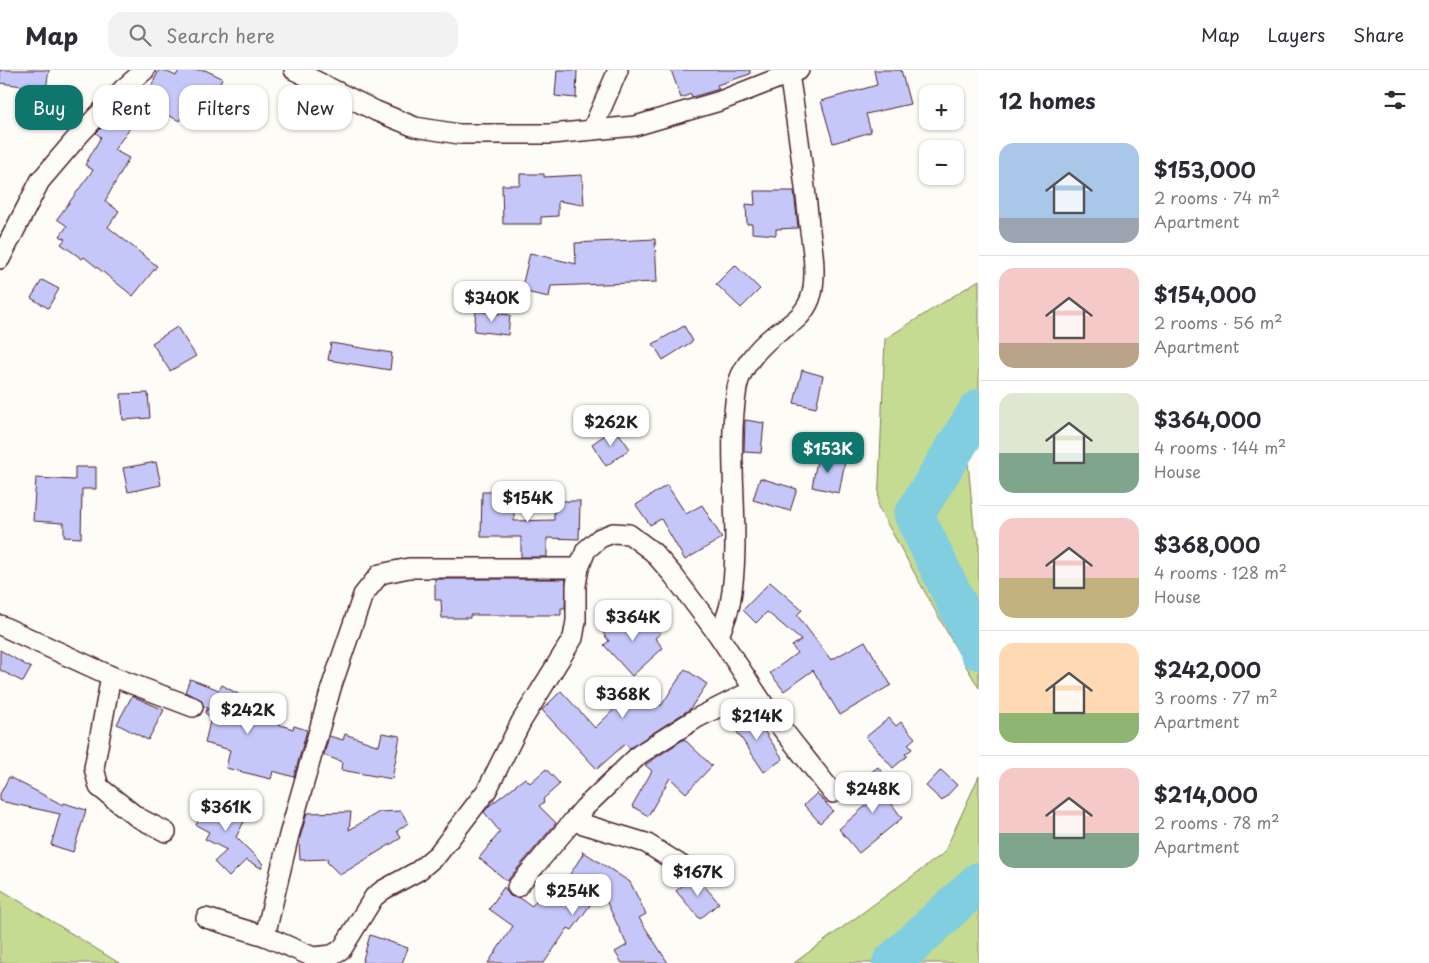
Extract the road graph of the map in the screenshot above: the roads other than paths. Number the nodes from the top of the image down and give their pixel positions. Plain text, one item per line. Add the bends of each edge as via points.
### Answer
1 (145, 70) edge
2 (294, 70) edge
3 (618, 70) edge
4 (794, 72) edge
5 (592, 130) junction
6 (0, 259) edge
7 (579, 568) junction
8 (0, 624) edge
9 (719, 636) junction
10 (111, 676) junction
11 (752, 690) junction
12 (193, 707) dead end
13 (833, 794) dead end
14 (573, 820) junction
15 (166, 832) dead end
16 (681, 865) dead end
17 (517, 887) dead end
18 (206, 918) dead end
19 (265, 936) junction

1 - 6 street via 80,134 40,181
2 - 5 street via 415,127 459,134 551,134
3 - 5 street
4 - 5 street via 720,101 635,126
4 - 9 street via 814,267 813,288 804,311 757,352 737,385 732,586 730,606
7 - 9 street via 586,550 600,538 613,532 629,534 653,552
7 - 19 street via 573,638 521,722 486,790 438,854 418,871 374,897 342,949 332,954 313,957
7 - 19 street via 409,568 380,574 363,594 332,685 289,835
8 - 10 street
9 - 11 street
10 - 12 street
10 - 15 street via 94,768 99,787 137,817
11 - 13 street
11 - 14 street via 697,718 640,754
14 - 16 street via 646,843
14 - 17 street
18 - 19 street

